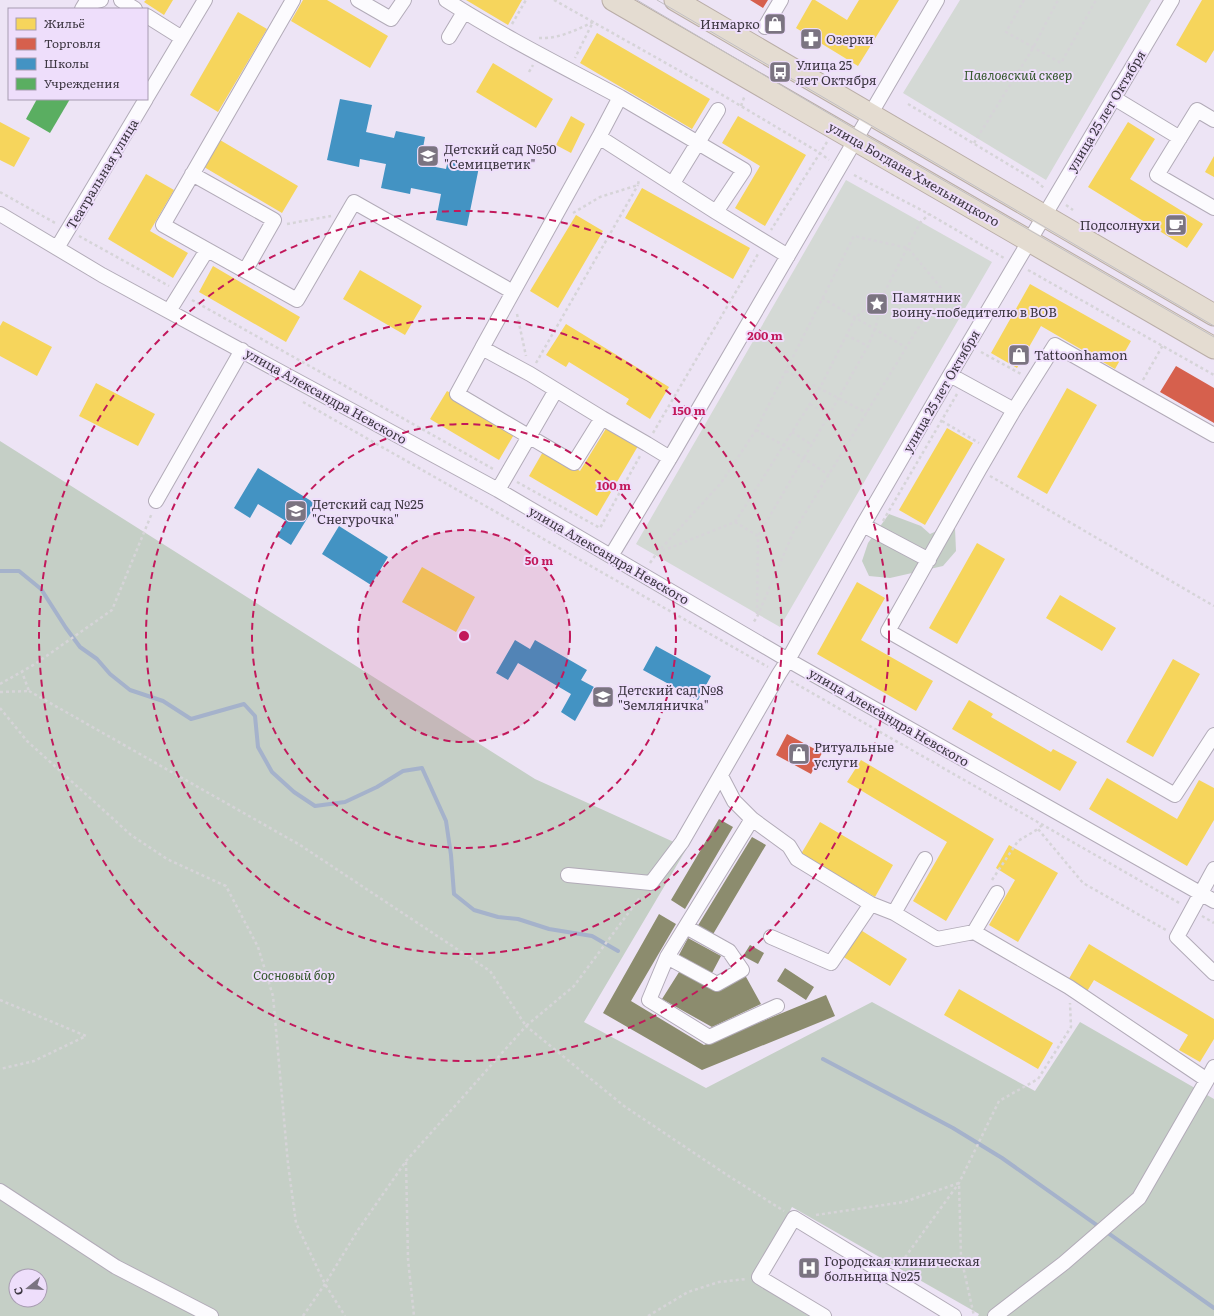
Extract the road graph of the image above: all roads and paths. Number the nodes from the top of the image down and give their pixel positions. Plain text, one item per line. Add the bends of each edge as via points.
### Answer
1 (101, 0) edge
2 (121, 0) edge
3 (205, 0) edge
4 (293, 0) edge
5 (358, 0) edge
6 (404, 0) edge
7 (446, 0) edge
8 (526, 0) edge
9 (613, 0) edge
10 (676, 0) edge
11 (781, 0) edge
12 (938, 0) edge
13 (1024, 0) edge
14 (1058, 0) edge
15 (1096, 0) edge
16 (1172, 0) edge
17 (83, 8) edge
18 (133, 8) edge
19 (464, 12) junction
20 (148, 17) edge
21 (765, 27) dead end
22 (506, 35) junction
23 (449, 37) dead end
24 (182, 38) junction
25 (537, 38) dead end
26 (1033, 48) junction
27 (569, 70) junction
28 (148, 96) edge
29 (620, 97) junction
30 (1114, 98) junction
31 (146, 100) edge
32 (908, 104) dead end
33 (718, 110) dead end
34 (870, 114) junction
35 (1214, 120) edge
36 (599, 137) junction
37 (1180, 138) junction
38 (855, 140) junction
39 (827, 141) dead end
40 (698, 143) junction
41 (974, 143) junction
42 (830, 161) dead end
43 (642, 163) junction
44 (192, 174) junction
45 (854, 175) dead end
46 (673, 183) junction
47 (638, 185) junction
48 (0, 192) edge
49 (1055, 197) junction
50 (1214, 208) edge
51 (1073, 210) dead end
52 (716, 212) junction
53 (346, 213) junction
54 (572, 213) dead end
55 (0, 214) edge
56 (929, 214) junction
57 (1044, 216) junction
58 (270, 226) junction
59 (68, 230) junction
60 (1030, 241) junction
61 (57, 248) junction
62 (908, 248) junction
63 (207, 250) junction
64 (788, 256) junction
65 (755, 259) dead end
66 (1015, 264) junction
67 (244, 271) junction
68 (513, 292) junction
69 (181, 293) junction
70 (884, 293) junction
71 (822, 298) junction
72 (169, 312) junction
73 (1214, 315) edge
74 (855, 318) junction
75 (875, 329) junction
76 (846, 335) junction
77 (1163, 345) junction
78 (868, 346) junction
79 (482, 348) junction
80 (907, 348) junction
81 (1214, 348) edge
82 (242, 350) junction
83 (981, 352) dead end
84 (786, 371) junction
85 (530, 374) junction
86 (950, 374) junction
87 (1214, 375) edge
88 (1033, 380) junction
89 (820, 388) junction
90 (556, 390) junction
91 (1136, 391) junction
92 (298, 399) dead end
93 (838, 399) junction
94 (810, 404) junction
95 (1014, 410) junction
96 (867, 413) junction
97 (829, 415) junction
98 (602, 418) junction
99 (942, 421) dead end
100 (756, 430) junction
101 (792, 432) junction
102 (1214, 435) edge
103 (529, 436) junction
104 (647, 444) junction
105 (783, 445) junction
106 (812, 445) junction
107 (991, 450) junction
108 (670, 458) junction
109 (803, 458) junction
110 (979, 470) junction
111 (829, 475) junction
112 (506, 476) junction
113 (498, 490) junction
114 (156, 501) joint
115 (736, 522) junction
116 (863, 525) junction
117 (758, 536) junction
118 (657, 553) junction
119 (611, 556) junction
120 (929, 560) junction
121 (643, 575) junction
122 (1214, 606) edge
123 (757, 617) junction
124 (746, 635) junction
125 (788, 660) junction
126 (22, 672) junction
127 (779, 674) junction
128 (0, 684) edge
129 (29, 691) junction
130 (0, 692) edge
131 (0, 708) edge
132 (1214, 735) edge
133 (721, 776) junction
134 (752, 819) junction
135 (1042, 825) junction
136 (1038, 829) junction
137 (925, 859) dead end
138 (1214, 869) edge
139 (568, 875) dead end
140 (1200, 893) junction
141 (997, 894) joint
142 (1214, 901) edge
143 (871, 904) junction
144 (633, 906) dead end
145 (1191, 910) junction
146 (894, 913) junction
147 (1214, 923) edge
148 (686, 927) junction
149 (974, 932) junction
150 (771, 937) dead end
151 (1177, 937) junction
152 (668, 957) junction
153 (1214, 974) edge
154 (1069, 987) junction
155 (0, 1000) edge
156 (777, 1006) dead end
157 (526, 1026) junction
158 (1214, 1067) edge
159 (0, 1069) edge
160 (1207, 1080) junction
161 (406, 1162) junction
162 (959, 1183) junction
163 (0, 1192) edge
164 (794, 1218) junction
165 (759, 1277) junction
166 (890, 1277) junction
167 (325, 1284) junction
168 (211, 1316) edge
169 (302, 1316) edge
170 (345, 1316) edge
171 (414, 1316) edge
172 (648, 1316) edge
173 (824, 1316) edge
174 (954, 1316) edge
175 (974, 1316) edge
176 (995, 1316) edge

1 - 17 street via 85,4
2 - 18 street
3 - 24 street, Театральная улица
4 - 44 street
5 - 6 street via 391,19
7 - 19 street
8 - 22 path
9 - 38 highway, улица Богдана Хмельницкого
10 - 34 highway
11 - 21 street
12 - 34 street
13 - 26 path via 1006,32
14 - 26 path
15 - 26 path via 1061,63
16 - 30 street, улица 25 лет Октября
19 - 22 street
19 - 23 street
20 - 24 street
22 - 27 street
24 - 28 street, Театральная улица
25 - 27 path via 566,35 593,22
26 - 41 path
27 - 29 street
29 - 36 street
29 - 40 street
30 - 37 street
30 - 49 street, улица 25 лет Октября
31 - 59 street, Театральная улица
32 - 41 path
33 - 40 street
34 - 38 street
34 - 57 highway
35 - 37 street via 1197,110
36 - 43 street
36 - 68 street
37 - 50 street via 1157,175
38 - 60 highway, улица Богдана Хмельницкого
38 - 64 street
39 - 42 path via 820,153
40 - 46 street
40 - 52 street via 744,170
41 - 49 path via 1036,181
43 - 46 street
43 - 47 path
44 - 58 street via 274,220
44 - 63 street via 163,225
45 - 56 path
46 - 52 street
47 - 54 path via 600,197
47 - 85 path
48 - 59 path
49 - 51 path
49 - 57 street, улица 25 лет Октября
52 - 64 street
53 - 58 path
53 - 67 street via 297,300
53 - 68 street via 354,202
55 - 61 street, улица Александра Невского
56 - 62 path via 920,223
56 - 66 path
57 - 60 street, улица 25 лет Октября
57 - 73 highway
58 - 67 street
59 - 61 street, Театральная улица
59 - 69 path
60 - 66 street, улица 25 лет Октября
60 - 81 highway, улица Богдана Хмельницкого
61 - 72 street, улица Александра Невского
62 - 70 path
62 - 71 path via 854,236
62 - 80 path via 942,289
63 - 67 street
63 - 69 street
64 - 108 street
65 - 104 path
66 - 77 path
66 - 86 street, улица 25 лет Октября
68 - 79 street
68 - 85 path
69 - 72 street
69 - 112 path
70 - 74 path
70 - 75 path
71 - 74 path
71 - 84 path
72 - 82 street, улица Александра Невского
74 - 75 path
74 - 76 path
75 - 78 path
75 - 80 path
76 - 78 path
76 - 89 path
77 - 87 path
77 - 91 path
78 - 93 path
79 - 85 street
79 - 103 street via 457,394
80 - 96 path
82 - 113 street, улица Александра Невского
82 - 114 street
83 - 88 path
84 - 89 path
84 - 100 path
85 - 90 street
86 - 95 street
86 - 116 street, улица 25 лет Октября
88 - 91 street via 1055,345
88 - 95 street
89 - 93 path
89 - 94 path
90 - 98 street
90 - 103 street
91 - 102 street
92 - 127 path
93 - 96 path
93 - 97 path
94 - 97 path
94 - 101 path
95 - 107 street
96 - 111 path
97 - 106 path
98 - 103 street via 574,463
98 - 104 street
99 - 107 path
100 - 105 path
100 - 118 path via 721,483
101 - 105 path
101 - 106 path
103 - 112 street
104 - 108 street
104 - 112 path via 600,528
105 - 109 path
105 - 115 path
106 - 109 path
107 - 110 street
108 - 119 street
109 - 111 path
109 - 117 path
110 - 120 street
110 - 122 path
111 - 123 path via 793,533
112 - 113 street
113 - 119 street, улица Александра Невского
114 - 126 path via 112,610
115 - 117 path
115 - 118 path
116 - 120 street
116 - 125 street, улица 25 лет Октября
117 - 123 path
118 - 121 path
119 - 121 street, улица Александра Невского
120 - 132 street via 888,631 1175,795
121 - 124 street, улица Александра Невского
123 - 124 path
124 - 125 street, улица Александра Невского
125 - 127 street, улица 25 лет Октября
125 - 140 street, улица Александра Невского
126 - 128 path
126 - 129 path
127 - 133 street, улица 25 лет Октября
127 - 135 path
129 - 130 path
129 - 157 path via 300,845 490,971
131 - 167 path via 28,741 131,835 168,859 226,886 258,947 273,996 288,1164 296,1223
133 - 134 street via 734,801
133 - 139 street, улица 25 лет Октября via 682,842 651,883
134 - 143 street via 789,846 797,860
134 - 148 street
135 - 136 path
135 - 145 path
136 - 141 path via 1018,841 992,880
136 - 151 path via 1083,883
137 - 146 street
138 - 140 street
140 - 142 street, улица Александра Невского
140 - 145 street
141 - 149 street
143 - 146 street
143 - 150 street via 831,963
144 - 157 path via 574,986
145 - 147 path
145 - 151 street
146 - 149 street via 937,939
148 - 152 street
148 - 152 street via 730,951 742,970 717,984
149 - 154 street
151 - 153 street
152 - 156 street via 649,1000 709,1037
154 - 160 street
154 - 162 path via 1071,1027 1038,1079 999,1101
155 - 159 path via 86,1036 34,1061
157 - 161 path
157 - 164 path via 624,1106
158 - 160 street
160 - 176 street via 1139,1198
161 - 167 path via 358,1230
161 - 171 path via 408,1259
162 - 164 path via 904,1202
162 - 166 path
162 - 175 path via 961,1257
163 - 168 street via 116,1267
164 - 165 street
164 - 166 street
165 - 172 path via 719,1282 688,1292
165 - 173 street
166 - 174 street
167 - 169 path
167 - 170 path

